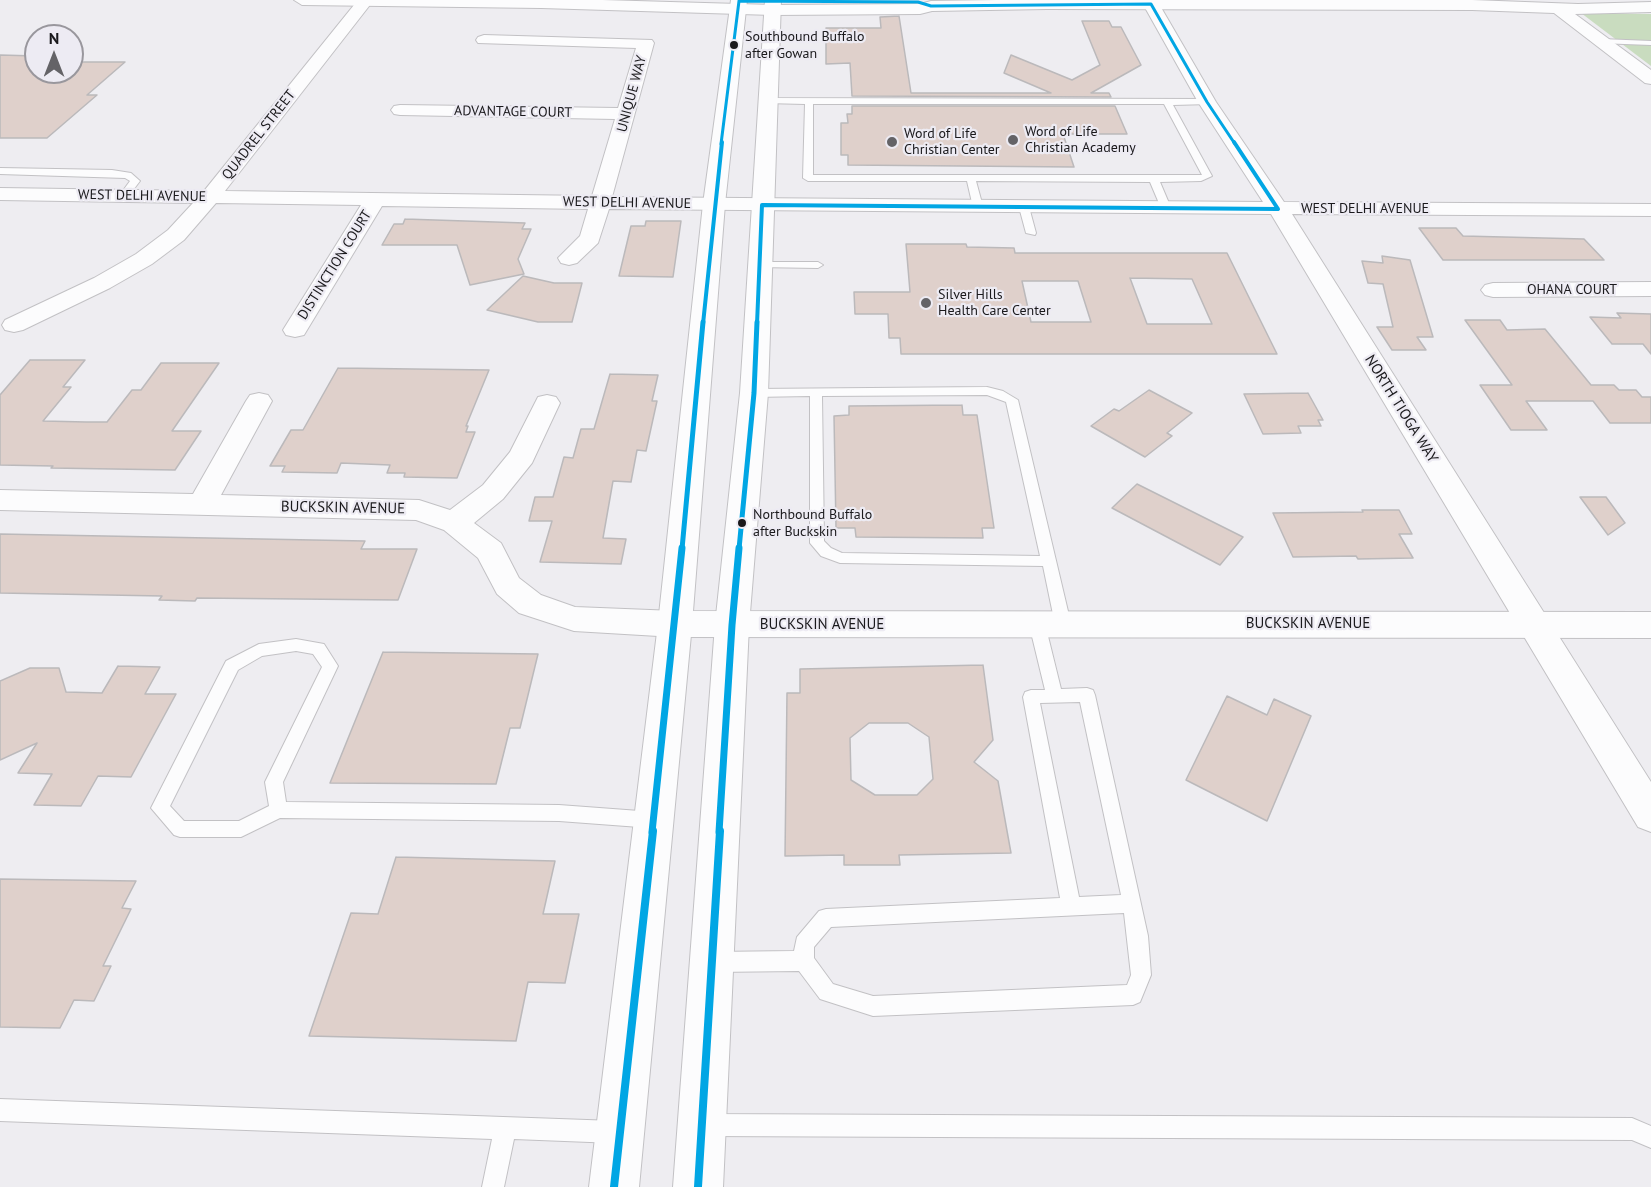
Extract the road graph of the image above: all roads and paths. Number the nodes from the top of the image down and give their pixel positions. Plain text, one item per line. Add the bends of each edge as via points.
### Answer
1 (302, 0) edge
2 (582, 0) edge
3 (628, 0) edge
4 (365, 1) edge
5 (542, 2) edge
6 (1470, 2) edge
7 (739, 3) edge
8 (930, 3) edge
9 (773, 4) edge
10 (1150, 4) junction
11 (484, 40) dead end
12 (1601, 41) junction
13 (1651, 43) edge
14 (1651, 79) edge
15 (768, 101) junction
16 (809, 101) junction
17 (1167, 102) junction
18 (1207, 102) junction
19 (400, 110) dead end
20 (627, 114) junction
21 (0, 171) edge
22 (971, 179) junction
23 (1154, 179) junction
24 (0, 194) edge
25 (124, 196) junction
26 (210, 197) junction
27 (375, 200) junction
28 (601, 203) junction
29 (714, 204) junction
30 (762, 205) junction
31 (978, 207) junction
32 (1024, 207) junction
33 (1166, 208) junction
34 (1278, 209) junction
35 (1651, 210) edge
36 (1031, 233) dead end
37 (569, 258) dead end
38 (760, 265) junction
39 (818, 265) dead end
40 (1651, 289) edge
41 (1493, 290) dead end
42 (14, 325) dead end
43 (295, 330) dead end
44 (754, 393) junction
45 (816, 393) junction
46 (259, 400) dead end
47 (547, 403) dead end
48 (0, 500) edge
49 (202, 504) junction
50 (454, 523) junction
51 (1049, 561) junction
52 (675, 624) junction
53 (1050, 624) junction
54 (1536, 624) junction
55 (732, 625) junction
56 (1651, 625) edge
57 (1054, 695) junction
58 (278, 810) junction
59 (1651, 815) edge
60 (653, 820) junction
61 (1132, 904) junction
62 (1071, 906) junction
63 (804, 961) junction
64 (713, 962) junction
65 (2, 1114) edge
66 (702, 1125) junction
67 (505, 1128) junction
68 (620, 1133) junction
69 (1651, 1137) edge
70 (493, 1187) edge
71 (614, 1187) edge
72 (698, 1187) edge

1 - 4 main road
2 - 5 main road
3 - 7 main road
4 - 5 main road
4 - 26 street, QUADREL STREET
5 - 7 main road
6 - 10 main road
6 - 12 main road via 1556,7
7 - 9 main road
7 - 29 main road
8 - 9 main road via 920,9
8 - 10 main road
9 - 15 main road
10 - 18 street, NORTH TIOGA WAY
11 - 20 street, UNIQUE WAY via 646,43
12 - 13 lane
12 - 14 main road
15 - 16 lane
15 - 30 main road
16 - 17 lane
16 - 22 lane via 808,178
17 - 18 lane
17 - 23 lane via 1207,176
18 - 34 street, NORTH TIOGA WAY
19 - 20 street, ADVANTAGE COURT
20 - 28 street, UNIQUE WAY
21 - 25 lane via 128,176 135,181
22 - 23 lane
22 - 31 lane
23 - 33 lane
24 - 25 street, WEST DELHI AVENUE
25 - 26 street, WEST DELHI AVENUE
26 - 27 street, WEST DELHI AVENUE
26 - 42 street, QUADREL STREET via 176,235 144,259
27 - 28 street, WEST DELHI AVENUE
27 - 43 street, DISTINCTION COURT
28 - 29 street, WEST DELHI AVENUE
28 - 37 street, UNIQUE WAY via 590,238
29 - 30 street, WEST DELHI AVENUE
29 - 52 main road
30 - 31 street, WEST DELHI AVENUE
30 - 38 main road
31 - 32 street, WEST DELHI AVENUE
32 - 33 street, WEST DELHI AVENUE
32 - 36 lane
33 - 34 street, WEST DELHI AVENUE
34 - 35 street, WEST DELHI AVENUE
34 - 54 street, NORTH TIOGA WAY
38 - 39 lane
38 - 44 main road
40 - 41 street, OHANA COURT
44 - 45 lane
44 - 55 main road
45 - 51 lane via 987,391 1012,400
45 - 51 lane via 817,543 826,552 840,558
46 - 49 street
47 - 50 street via 522,456 494,492
48 - 49 street, BUCKSKIN AVENUE
49 - 50 street, BUCKSKIN AVENUE via 419,510
50 - 52 street, BUCKSKIN AVENUE via 490,551 508,586 530,604 574,619
51 - 53 lane
52 - 55 main road, BUCKSKIN AVENUE
52 - 60 main road
53 - 54 main road, BUCKSKIN AVENUE
53 - 55 main road, BUCKSKIN AVENUE
53 - 57 lane
54 - 56 main road, BUCKSKIN AVENUE
54 - 59 street, NORTH TIOGA WAY
55 - 64 main road
57 - 61 lane via 1087,695
57 - 62 lane via 1030,697
58 - 58 lane via 274,782 330,666 318,648 296,645 260,650 232,666 160,808 180,829 241,829
58 - 60 lane via 559,813
60 - 68 main road
61 - 62 lane
61 - 63 lane via 1141,975 1133,995 873,1006 827,992
62 - 63 lane via 826,918 804,944
63 - 64 lane
64 - 66 main road
65 - 67 lane
66 - 69 lane via 1632,1129
66 - 72 main road
67 - 68 lane
67 - 70 lane
68 - 71 main road

